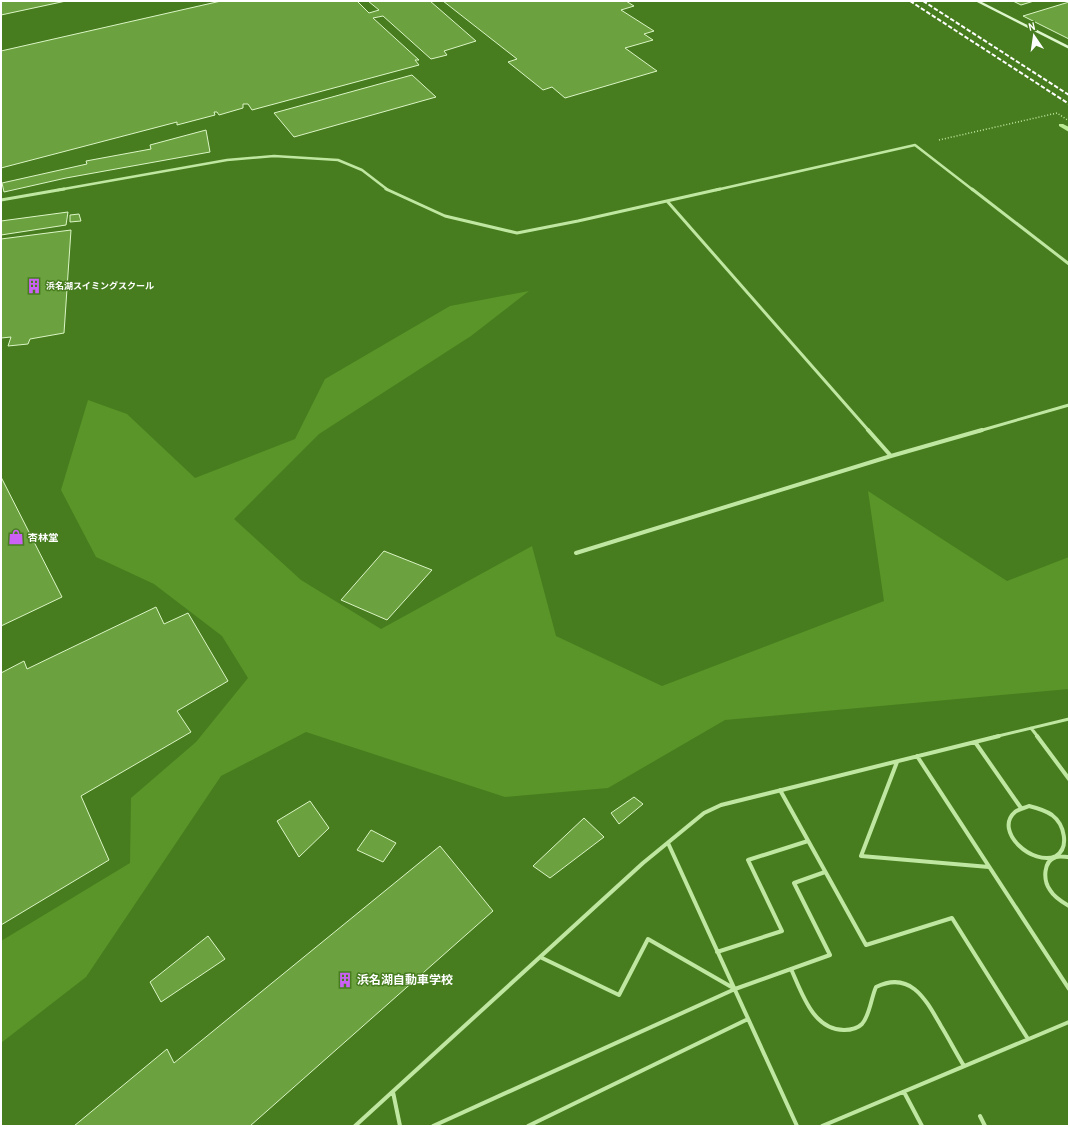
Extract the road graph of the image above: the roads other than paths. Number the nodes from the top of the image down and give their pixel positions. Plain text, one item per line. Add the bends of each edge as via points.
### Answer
1 (978, 1) edge
2 (1069, 48) edge
3 (1, 200) edge
4 (667, 201) junction
5 (1069, 264) edge
6 (1069, 405) edge
7 (891, 456) junction
8 (576, 553) dead end
9 (1069, 719) edge
10 (1031, 728) junction
11 (975, 742) junction
12 (917, 756) junction
13 (897, 762) junction
14 (1069, 779) edge
15 (780, 790) junction
16 (1021, 808) junction
17 (808, 841) junction
18 (668, 843) junction
19 (1055, 857) junction
20 (1069, 857) edge
21 (989, 867) junction
22 (825, 872) junction
23 (1069, 906) edge
24 (717, 952) junction
25 (540, 958) junction
26 (791, 969) junction
27 (735, 989) junction
28 (1069, 989) edge
29 (748, 1019) junction
30 (1069, 1022) edge
31 (1028, 1039) junction
32 (964, 1066) junction
33 (393, 1092) junction
34 (904, 1092) junction
35 (980, 1116) dead end
36 (355, 1126) edge
37 (400, 1126) edge
38 (433, 1126) edge
39 (528, 1126) edge
40 (797, 1126) edge
41 (822, 1126) edge
42 (922, 1126) edge
43 (985, 1126) edge

1 - 2 street
3 - 4 street via 227,160 274,156 338,160 362,170 384,188 445,216 517,232
4 - 5 street via 915,145
4 - 7 street
6 - 7 street
7 - 8 street
9 - 10 lane
10 - 11 lane
10 - 14 lane
11 - 12 lane
11 - 16 lane
12 - 13 lane
12 - 21 lane
13 - 15 lane
13 - 21 lane via 861,856
15 - 17 lane
15 - 18 lane via 721,805 704,813
16 - 19 lane via 1040,808 1057,819 1065,832 1066,846
16 - 19 lane via 1014,811 1008,824 1014,841 1028,854 1047,859
17 - 22 lane
17 - 24 lane via 748,860 782,931
18 - 24 lane
18 - 25 lane
19 - 20 lane
19 - 23 lane via 1049,862 1045,877 1054,895
21 - 28 lane
22 - 26 lane via 794,883 830,955
22 - 31 lane via 866,945 952,918
24 - 27 lane
25 - 27 lane via 619,995 648,939
25 - 33 lane
26 - 27 lane
26 - 32 lane via 811,1010 825,1025 843,1031 861,1026 876,987 890,981 910,985 926,1000
27 - 29 lane
27 - 38 lane
29 - 39 lane
29 - 40 lane
30 - 31 lane
31 - 32 lane
32 - 34 lane
33 - 36 lane
33 - 37 lane
34 - 41 lane
34 - 42 lane
35 - 43 lane

